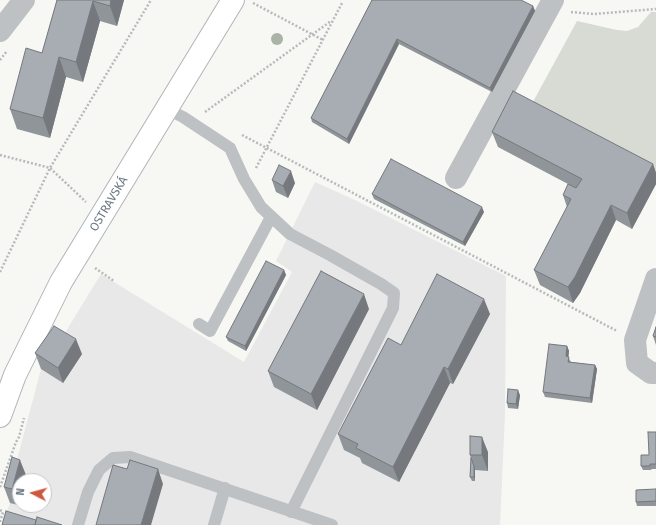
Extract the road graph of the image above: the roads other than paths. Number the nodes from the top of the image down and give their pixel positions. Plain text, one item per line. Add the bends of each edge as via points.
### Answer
1 (24, 0) edge
2 (242, 1) edge
3 (550, 5) edge
4 (0, 31) edge
5 (167, 108) junction
6 (456, 178) dead end
7 (271, 217) junction
8 (656, 279) edge
9 (199, 324) dead end
10 (656, 373) edge
11 (0, 416) edge
12 (225, 488) junction
13 (291, 512) junction
14 (78, 525) edge
15 (214, 525) edge
16 (332, 525) edge

1 - 4 street
2 - 5 street, OSTRAVSKÁ
3 - 6 street
5 - 7 lane via 230,148 261,207
5 - 11 street, OSTRAVSKÁ via 61,282 15,374
7 - 9 lane via 210,331
7 - 13 lane via 290,234 381,284 394,294 393,308
8 - 10 street via 635,340 637,363 651,373
12 - 13 lane
12 - 14 lane via 130,457 113,458 99,470 88,492
12 - 15 lane
13 - 16 lane

